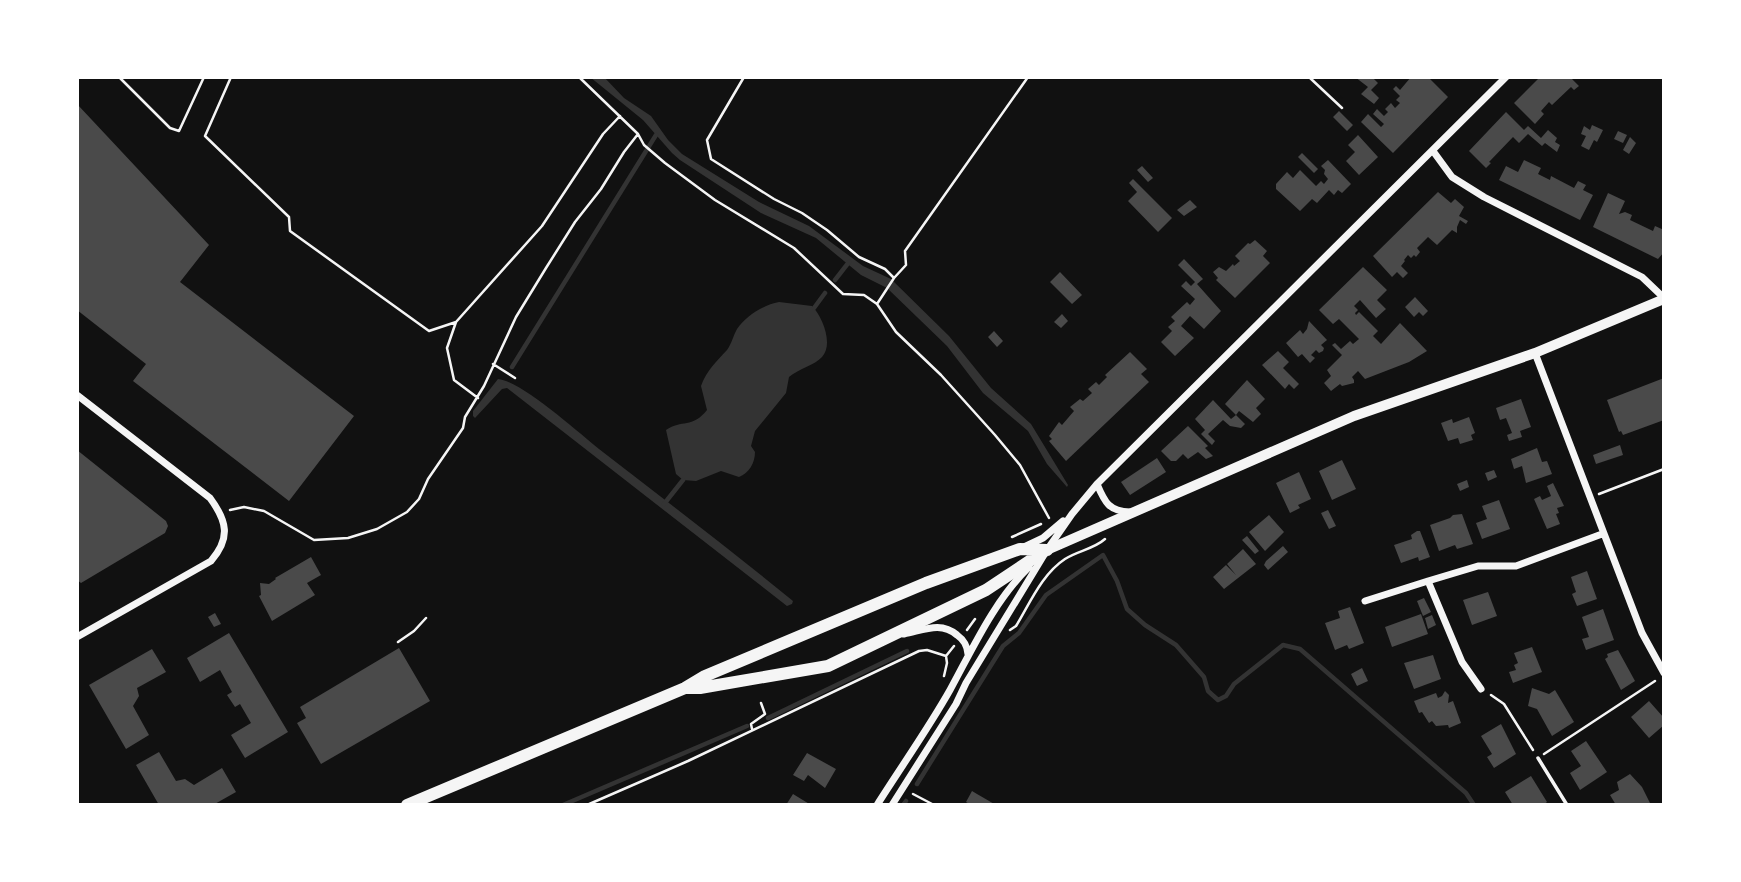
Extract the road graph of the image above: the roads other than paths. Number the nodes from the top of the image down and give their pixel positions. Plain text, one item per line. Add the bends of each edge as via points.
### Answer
1 (1506, 77) edge
2 (1433, 151) junction
3 (1664, 298) edge
4 (1535, 353) junction
5 (77, 395) edge
6 (1097, 484) junction
7 (1134, 512) junction
8 (1072, 514) junction
9 (1602, 534) junction
10 (1020, 549) junction
11 (1046, 550) junction
12 (1428, 581) junction
13 (1365, 601) dead end
14 (77, 637) edge
15 (890, 638) junction
16 (968, 654) junction
17 (1664, 674) edge
18 (685, 688) junction
19 (1481, 689) road end
20 (1538, 758) road end
21 (407, 805) edge
22 (877, 805) edge
23 (892, 805) edge
24 (1567, 805) edge

1 - 2 street
2 - 3 street via 1452,177 1642,277
2 - 6 street
3 - 4 main road
4 - 7 main road via 1354,415
4 - 9 street
5 - 14 street via 210,498 220,511 226,533 211,561
6 - 7 street via 1108,505
6 - 8 street
7 - 11 main road
8 - 10 street
8 - 11 street
9 - 12 street via 1517,566 1478,566
9 - 17 street via 1642,633
10 - 11 highway
10 - 18 highway via 818,626
11 - 15 highway via 986,590
11 - 16 street via 1010,585
11 - 23 street
12 - 13 street
12 - 19 street via 1462,662
15 - 16 street via 947,627 961,638
15 - 18 highway via 828,666
16 - 22 street
18 - 21 highway
20 - 24 lane

